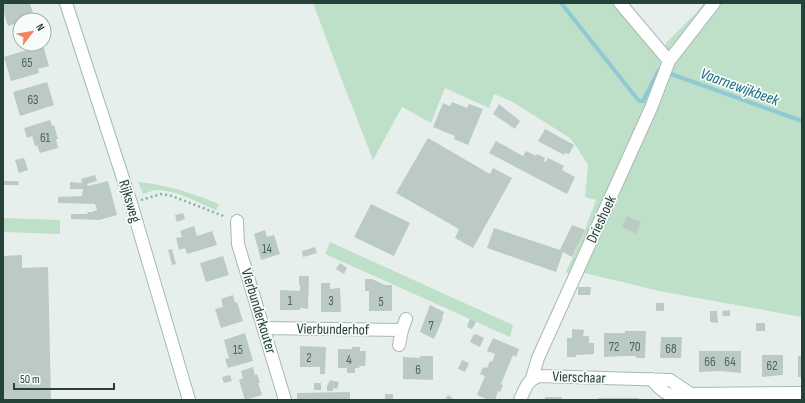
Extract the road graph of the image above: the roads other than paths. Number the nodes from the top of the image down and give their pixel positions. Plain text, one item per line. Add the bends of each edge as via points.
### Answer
1 (66, 3) edge
2 (620, 3) edge
3 (714, 3) edge
4 (669, 60) junction
5 (237, 221) road end
6 (264, 328) junction
7 (399, 345) dead end
8 (532, 378) junction
9 (802, 393) edge
10 (189, 400) edge
11 (286, 400) edge
12 (520, 400) edge

1 - 10 street, Rijksweg via 131,202
2 - 4 street
3 - 4 street, Drieshoek
4 - 8 street, Drieshoek via 652,108 538,358
5 - 6 street, Vierbunderkouter via 238,244
6 - 7 street, Vierbunderhof via 404,324
6 - 11 street, Vierbunderkouter
8 - 9 street, Vierschaar via 539,376 670,380 691,394
8 - 12 street, Vierschaar

